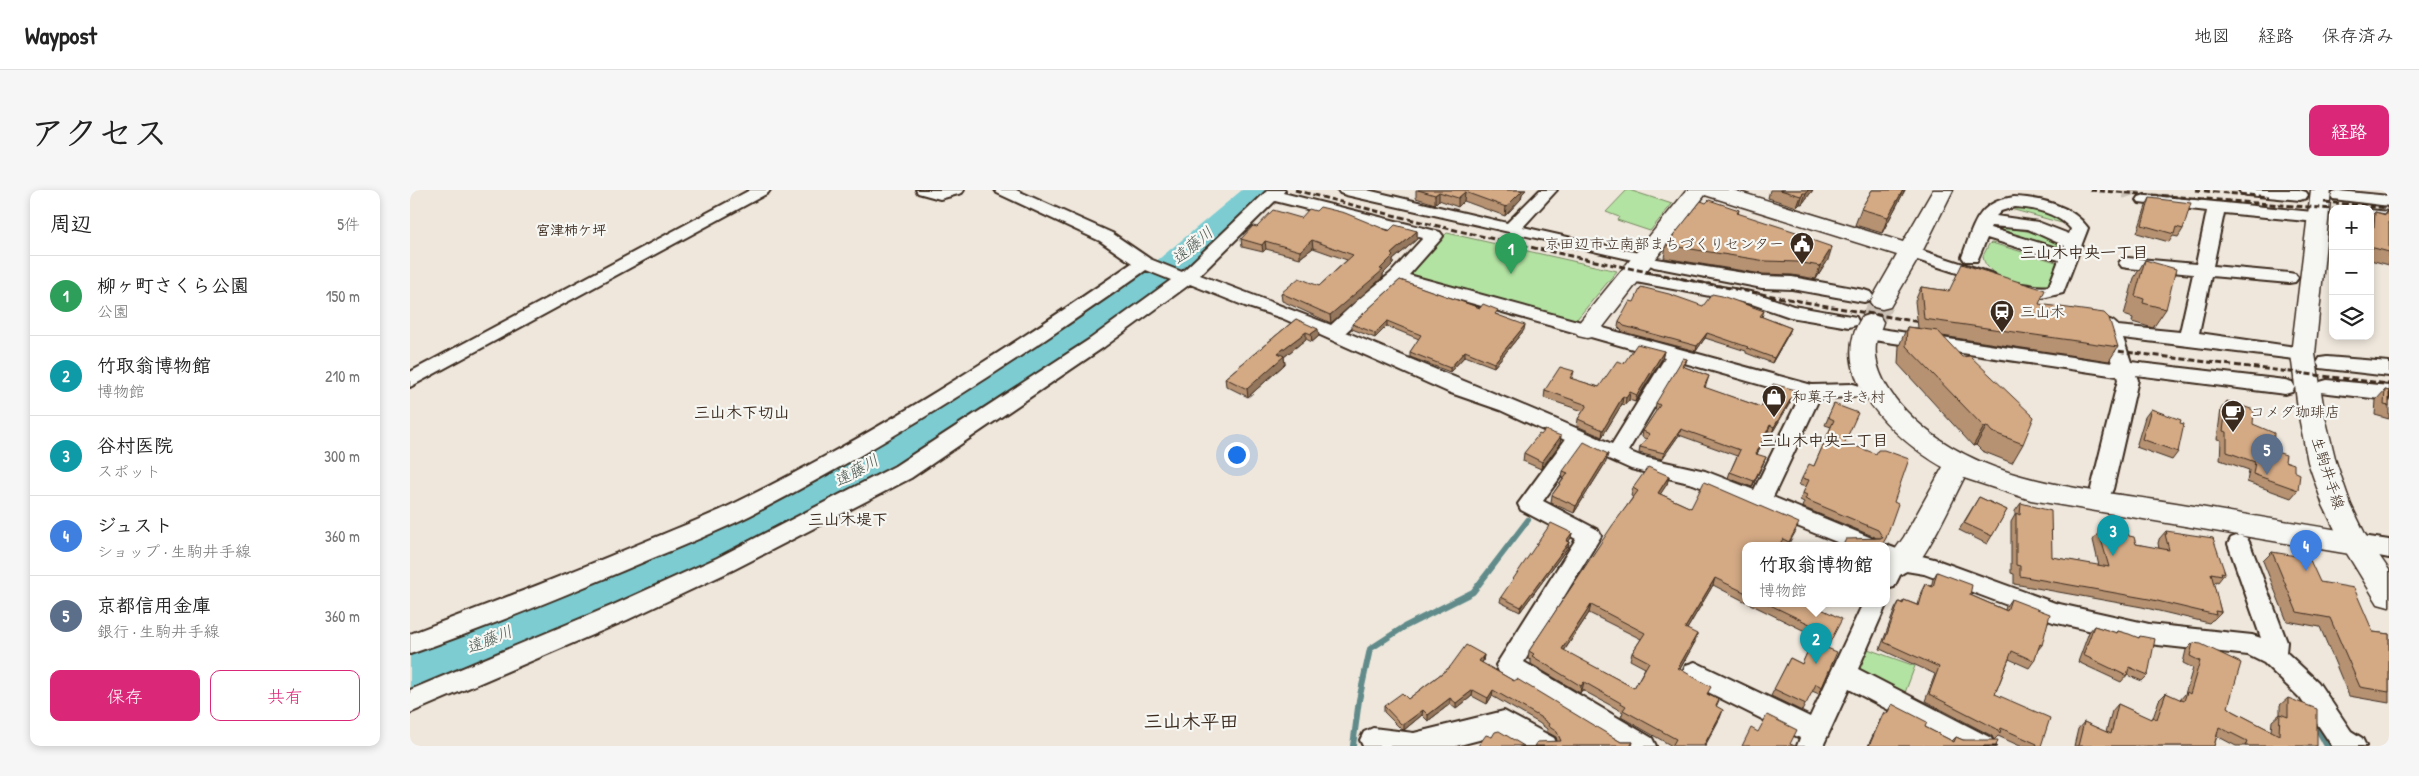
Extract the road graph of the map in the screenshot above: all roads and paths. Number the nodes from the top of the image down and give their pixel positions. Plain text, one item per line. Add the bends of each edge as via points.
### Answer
1 (762, 190) edge
2 (924, 190) edge
3 (956, 190) edge
4 (1003, 190) edge
5 (1346, 190) edge
6 (1406, 190) edge
7 (1549, 190) edge
8 (1698, 190) edge
9 (1711, 190) edge
10 (1943, 190) edge
11 (2247, 190) edge
12 (1274, 193) edge
13 (2320, 194) edge
14 (2145, 200) dead end
15 (2389, 201) edge
16 (1393, 202) junction
17 (2224, 208) junction
18 (2374, 215) edge
19 (2317, 217) junction
20 (2389, 217) edge
21 (1984, 226) junction
22 (1511, 230) junction
23 (2072, 251) junction
24 (1911, 252) junction
25 (1972, 257) junction
26 (2128, 263) dead end
27 (1146, 264) junction
28 (1646, 266) junction
29 (2204, 270) junction
30 (1986, 276) junction
31 (1182, 277) junction
32 (1397, 277) junction
33 (2289, 278) dead end
34 (1867, 315) junction
35 (1587, 330) junction
36 (1333, 334) junction
37 (2195, 340) junction
38 (2303, 354) junction
39 (1676, 355) junction
40 (2327, 363) dead end
41 (2124, 369) junction
42 (2389, 369) edge
43 (410, 380) edge
44 (2285, 387) dead end
45 (2327, 387) dead end
46 (1853, 391) dead end
47 (1812, 392) junction
48 (2389, 393) edge
49 (1578, 438) junction
50 (1616, 454) junction
51 (1958, 464) junction
52 (2102, 489) dead end
53 (1760, 501) junction
54 (1859, 542) edge
55 (2239, 544) dead end
56 (2356, 544) junction
57 (2389, 549) edge
58 (1891, 565) edge
59 (2389, 595) edge
60 (1873, 607) edge
61 (410, 644) edge
62 (2273, 656) junction
63 (1695, 673) dead end
64 (1842, 673) junction
65 (410, 702) edge
66 (1813, 739) edge
67 (1373, 740) dead end
68 (2345, 744) edge
69 (1414, 746) edge
70 (1545, 746) edge
71 (1643, 746) edge
72 (1982, 746) edge

1 - 43 street
2 - 3 street via 940,194
4 - 27 street via 1106,237
5 - 16 street
6 - 16 street
7 - 22 street
8 - 28 street
9 - 24 street
10 - 24 street
11 - 13 street
12 - 31 street
12 - 32 street via 1434,236
13 - 15 street
13 - 19 street, 生駒井手線
14 - 17 street
16 - 22 street
17 - 19 street
17 - 29 street via 2216,210
18 - 20 street
19 - 38 street, 生駒井手線
21 - 23 street
21 - 23 street via 1994,208 2008,202 2054,208 2076,221 2080,228
21 - 25 street
22 - 28 street
23 - 30 street via 2056,290 2047,293 2030,292
24 - 25 street
24 - 30 street
24 - 34 street
25 - 30 street
26 - 29 street
27 - 31 street
27 - 61 street via 1057,325 862,446 741,510 567,585
28 - 34 street via 1790,312
28 - 34 street via 1792,283
28 - 35 street
29 - 33 street
29 - 37 street via 2189,335
31 - 36 street via 1289,314
31 - 65 street via 1097,343 903,472 725,564
32 - 35 street
32 - 36 street
34 - 41 street
34 - 51 street via 1863,355 1873,387 1917,437
35 - 39 street
36 - 49 street via 1455,387 1506,404
37 - 38 street
37 - 41 street via 2108,328
38 - 56 street, 生駒井手線 via 2322,462 2337,505
39 - 47 street
39 - 50 street
40 - 42 street
41 - 44 street
41 - 52 street via 2128,380
45 - 48 street
46 - 47 street
47 - 53 street
49 - 50 street
49 - 71 street via 1529,504 1590,536 1508,665
50 - 53 street via 1638,464 1697,477
51 - 56 street via 2031,490
51 - 58 street via 1914,544
53 - 54 street
55 - 62 street via 2276,642
56 - 57 street
56 - 59 street, 生駒井手線
58 - 62 street via 1926,565 2053,612 2149,634 2252,645
60 - 64 street
62 - 68 street via 2309,690
63 - 66 street
64 - 66 street
64 - 72 street
67 - 69 street
69 - 70 street via 1504,722

